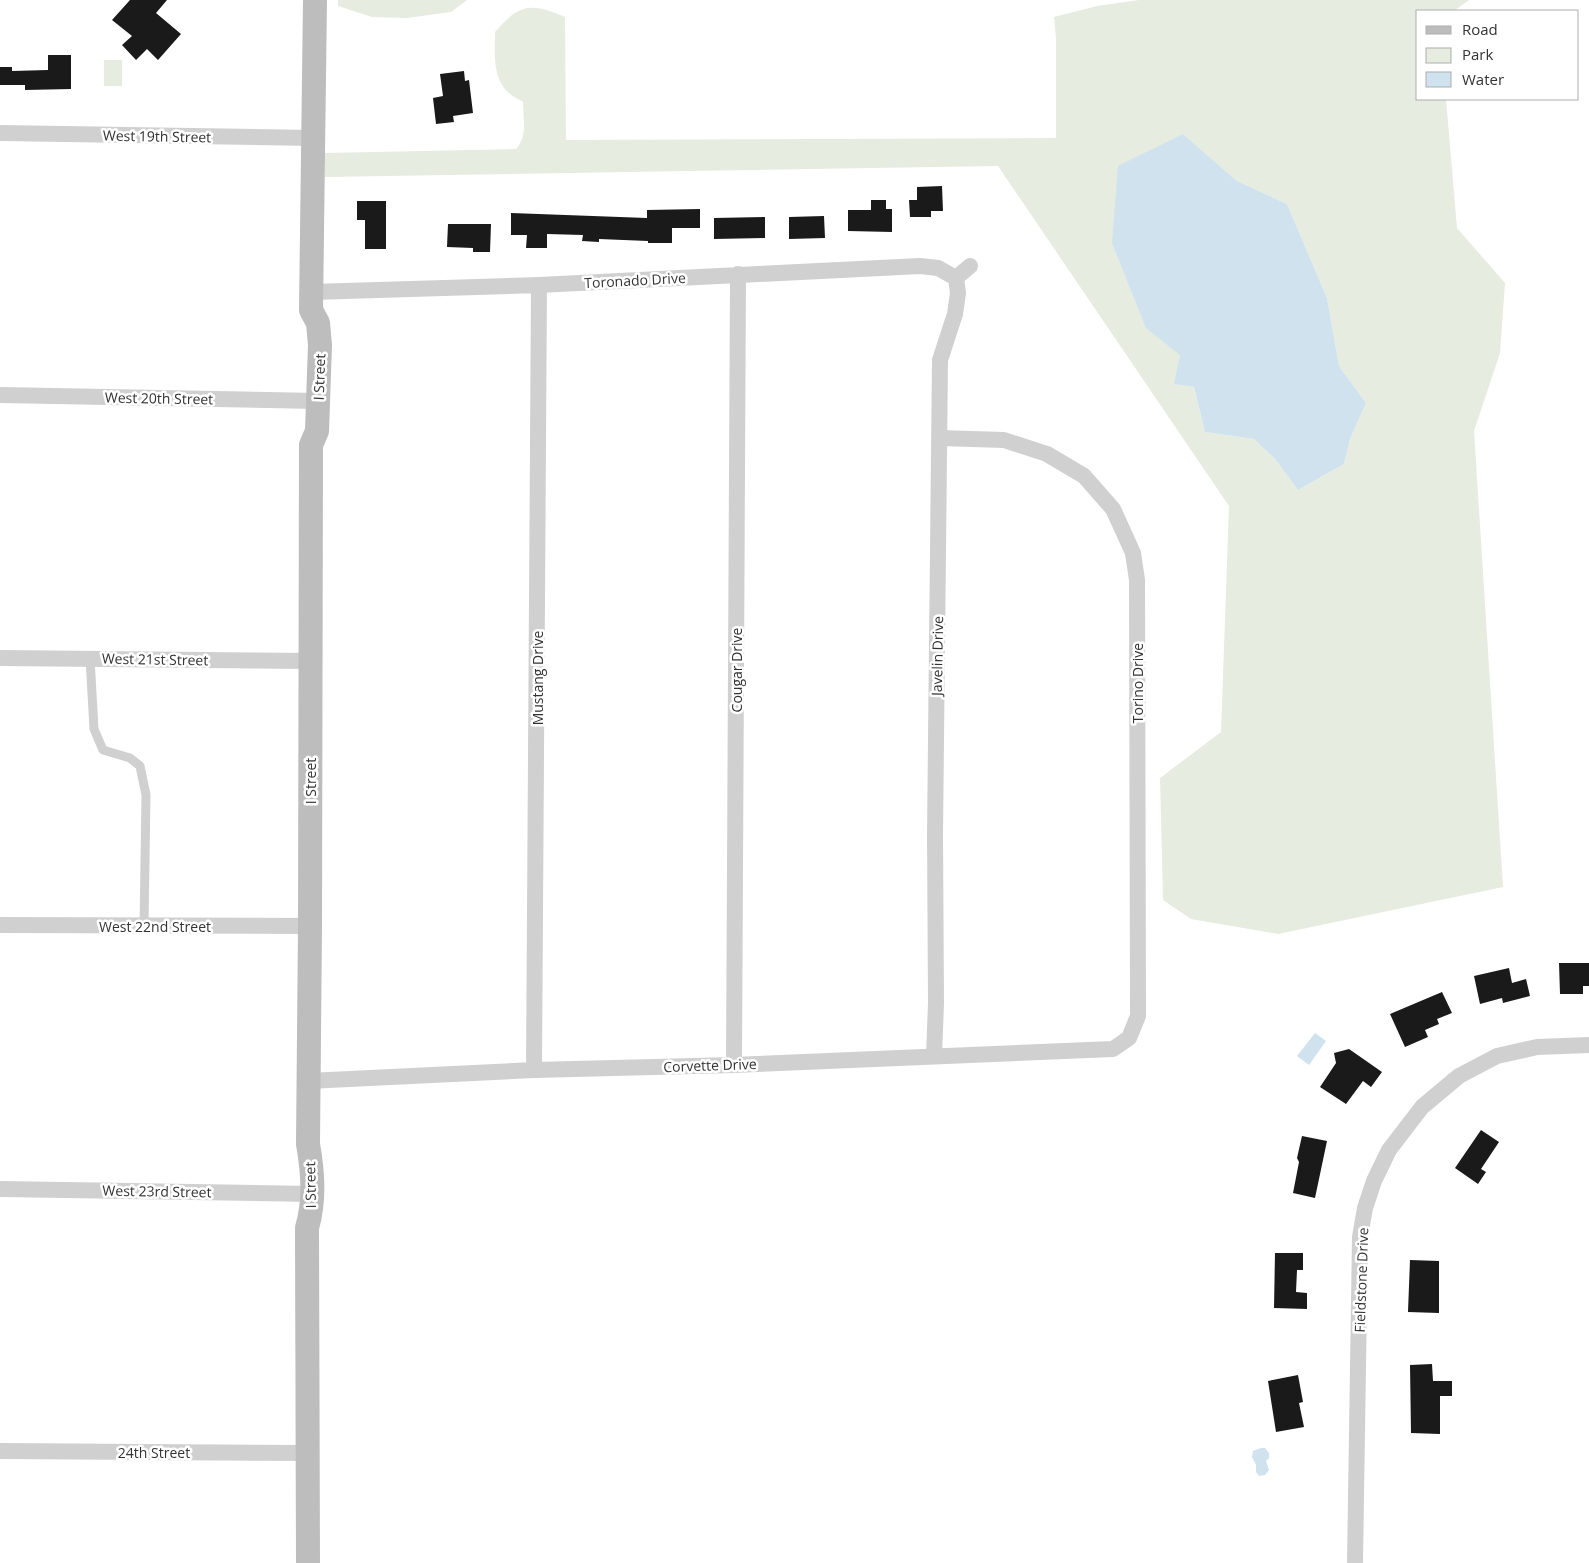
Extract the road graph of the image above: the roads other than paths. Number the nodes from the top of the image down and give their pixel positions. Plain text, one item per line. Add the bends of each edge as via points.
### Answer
1 (315, 0) edge
2 (0, 133) edge
3 (314, 138) junction
4 (970, 266) dead end
5 (738, 274) junction
6 (956, 278) junction
7 (539, 285) junction
8 (312, 292) junction
9 (0, 395) edge
10 (318, 401) junction
11 (940, 438) junction
12 (0, 658) edge
13 (90, 658) junction
14 (310, 661) junction
15 (0, 925) edge
16 (144, 926) junction
17 (310, 926) junction
18 (1589, 1045) edge
19 (1113, 1049) joint
20 (934, 1056) junction
21 (734, 1065) junction
22 (534, 1070) junction
23 (308, 1080) junction
24 (0, 1189) edge
25 (313, 1194) junction
26 (0, 1451) edge
27 (308, 1453) junction
28 (308, 1563) edge
29 (1355, 1563) edge

1 - 3 street, I Street
2 - 3 street, West 19th Street
3 - 8 street, I Street
4 - 6 street
5 - 6 street, Toronado Drive via 920,266 938,268
5 - 7 street, Toronado Drive
5 - 21 street, Cougar Drive
6 - 11 street, Javelin Drive via 955,314 940,360
7 - 8 street, Toronado Drive
7 - 22 street, Mustang Drive
8 - 10 street, I Street via 311,310 318,323 320,345
9 - 10 street, West 20th Street
10 - 14 street, I Street via 317,431 311,445
11 - 19 street, Torino Drive via 1004,440 1047,454 1084,476 1113,509 1132,553 1137,580 1138,1016 1128,1038
11 - 20 street, Javelin Drive
12 - 13 street, West 21st Street
13 - 14 street, West 21st Street
13 - 16 lane via 94,729 102,750 130,758 140,766 142,773 146,795
14 - 17 street, I Street
15 - 16 street, West 22nd Street
16 - 17 street, West 22nd Street
17 - 23 street, I Street
18 - 29 street, Fieldstone Drive via 1537,1047 1497,1056 1459,1076 1422,1107 1389,1150 1374,1181 1360,1237
19 - 20 street, Corvette Drive
20 - 21 street, Corvette Drive
21 - 22 street, Corvette Drive
22 - 23 street, Corvette Drive
23 - 25 street, I Street via 308,1144
24 - 25 street, West 23rd Street
25 - 27 street, I Street via 307,1228
26 - 27 street, 24th Street
27 - 28 street, I Street

